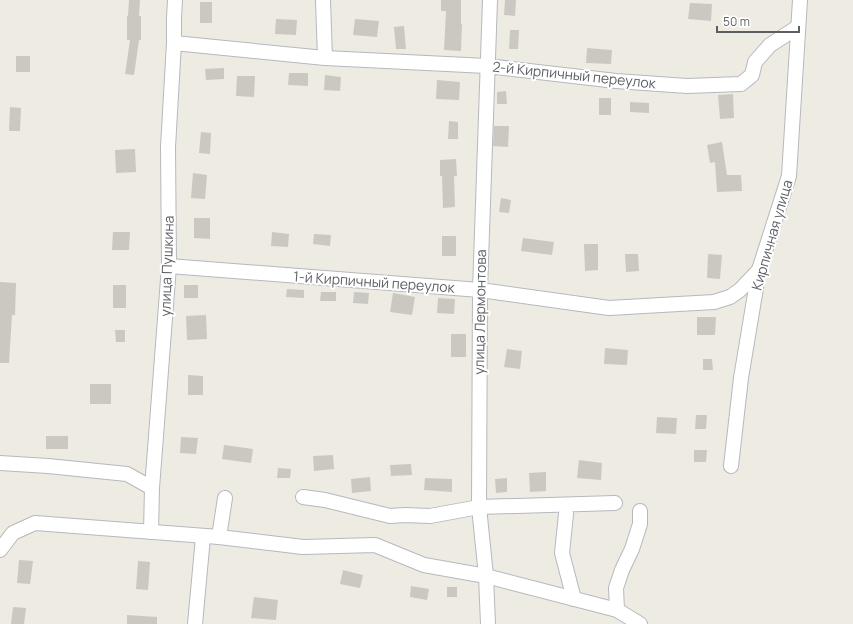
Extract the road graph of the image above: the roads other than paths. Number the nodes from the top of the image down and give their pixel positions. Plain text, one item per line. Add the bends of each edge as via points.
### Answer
1 (175, 0) edge
2 (323, 0) edge
3 (490, 0) edge
4 (800, 0) edge
5 (798, 27) junction
6 (174, 43) junction
7 (325, 58) junction
8 (487, 66) junction
9 (169, 266) junction
10 (759, 270) junction
11 (480, 290) junction
12 (0, 463) edge
13 (731, 466) dead end
14 (152, 488) junction
15 (303, 497) dead end
16 (225, 498) dead end
17 (615, 503) dead end
18 (479, 507) junction
19 (640, 511) dead end
20 (566, 514) dead end
21 (151, 532) junction
22 (203, 537) junction
23 (219, 538) junction
24 (0, 550) edge
25 (486, 576) junction
26 (574, 599) junction
27 (617, 610) junction
28 (195, 624) edge
29 (488, 624) edge
30 (640, 624) edge

1 - 6 street, улица Пушкина
2 - 7 street
3 - 8 street, улица Лермонтова
4 - 5 street, Кирпичная улица
5 - 8 street, 2-й Кирпичный переулок via 770,45 755,62 752,74 741,84 687,86 616,81
5 - 10 street, Кирпичная улица via 789,176
6 - 7 street, 2-й Кирпичный переулок
6 - 9 street, улица Пушкина via 168,147
7 - 8 street, 2-й Кирпичный переулок
8 - 11 street, улица Лермонтова
9 - 11 street, 1-й Кирпичный переулок
9 - 14 street, улица Пушкина
10 - 11 street, 1-й Кирпичный переулок via 740,290 730,297 714,302 609,308
10 - 13 street, Кирпичная улица via 741,378
11 - 18 street, улица Лермонтова
12 - 14 street via 127,474
14 - 21 street, улица Пушкина
15 - 18 street via 390,516 430,516
16 - 23 street
17 - 18 street
18 - 25 street, улица Лермонтова
19 - 27 street via 640,524 616,588
20 - 26 street via 562,552
21 - 22 street
21 - 24 street via 34,523 12,533
22 - 23 street
22 - 28 street
23 - 25 street via 303,547 374,545 424,565
25 - 26 street
25 - 29 street, улица Лермонтова
26 - 27 street
27 - 30 street

